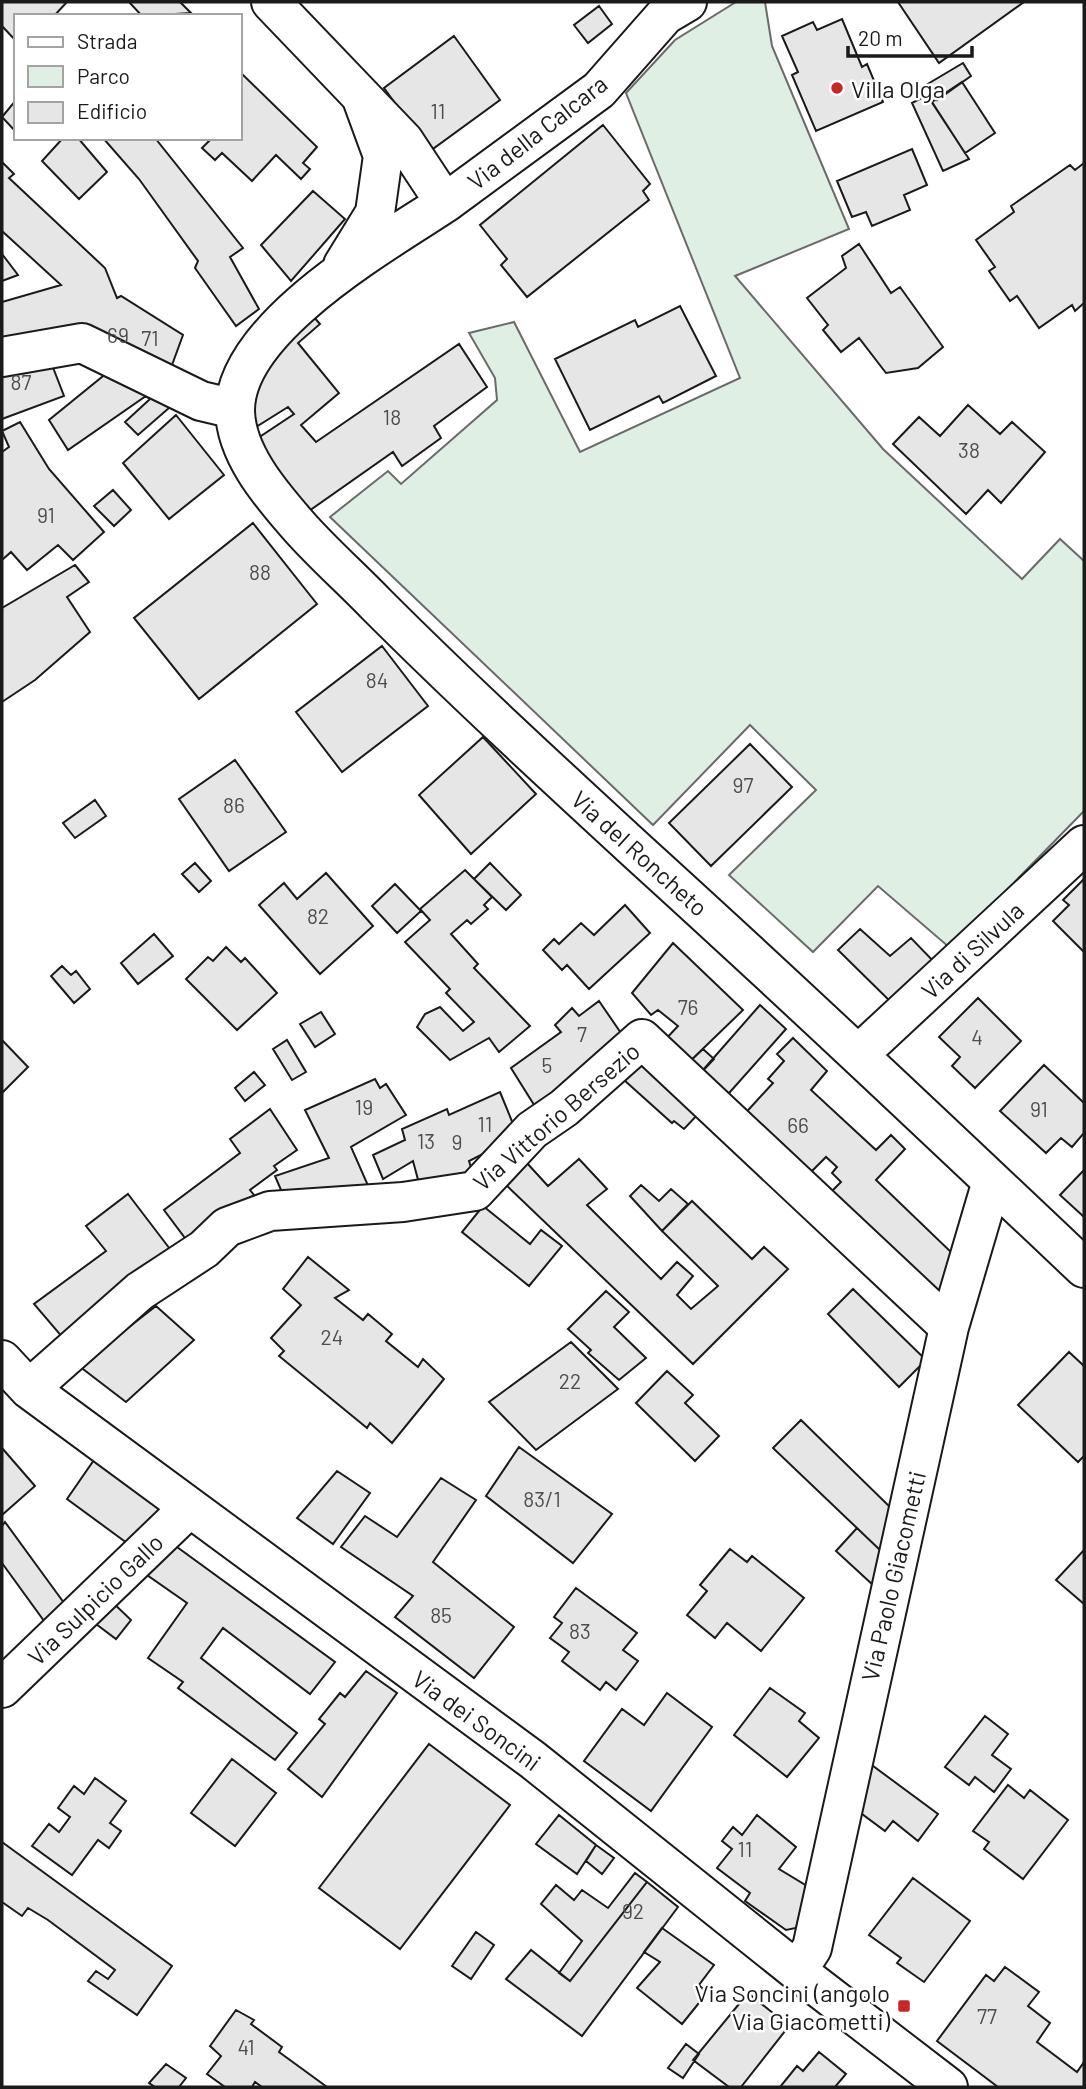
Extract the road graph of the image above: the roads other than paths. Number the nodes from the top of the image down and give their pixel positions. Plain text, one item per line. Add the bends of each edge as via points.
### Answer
1 (271, 2) edge
2 (687, 2) edge
3 (361, 96) junction
4 (445, 203) junction
5 (338, 274) junction
6 (2, 356) edge
7 (235, 409) junction
8 (1084, 845) edge
9 (859, 1054) junction
10 (992, 1181) junction
11 (1084, 1268) edge
12 (949, 1327) junction
13 (2, 1360) edge
14 (29, 1389) junction
15 (188, 1508) junction
16 (2, 1688) edge
17 (797, 1971) junction
18 (948, 2087) edge

1 - 3 street, Via della Calcara
2 - 4 street, Via della Calcara via 665,15 599,90
3 - 4 street, Via della Calcara via 404,141
3 - 5 street via 383,156 381,186 374,213
4 - 5 street, Via della Calcara
5 - 7 street, Via della Calcara via 267,337 246,369
6 - 7 street via 82,343 201,401
7 - 9 street, Via del Roncheto via 246,456 296,523 460,689
8 - 9 street, Via di Silvula
9 - 10 street, Via del Roncheto
10 - 11 street, Via del Roncheto
10 - 12 street, Via Paolo Giacometti
12 - 14 street, Via Vittorio Bersezio via 642,1039 532,1130 475,1191 404,1202 270,1211 227,1227 204,1249 140,1291
12 - 17 street, Via Paolo Giacometti via 812,1948
13 - 14 street, Via dei Soncini
14 - 15 street, Via dei Soncini
15 - 16 street, Via Sulpicio Gallo
15 - 17 street, Via dei Soncini via 533,1760
17 - 18 street, Via dei Soncini

